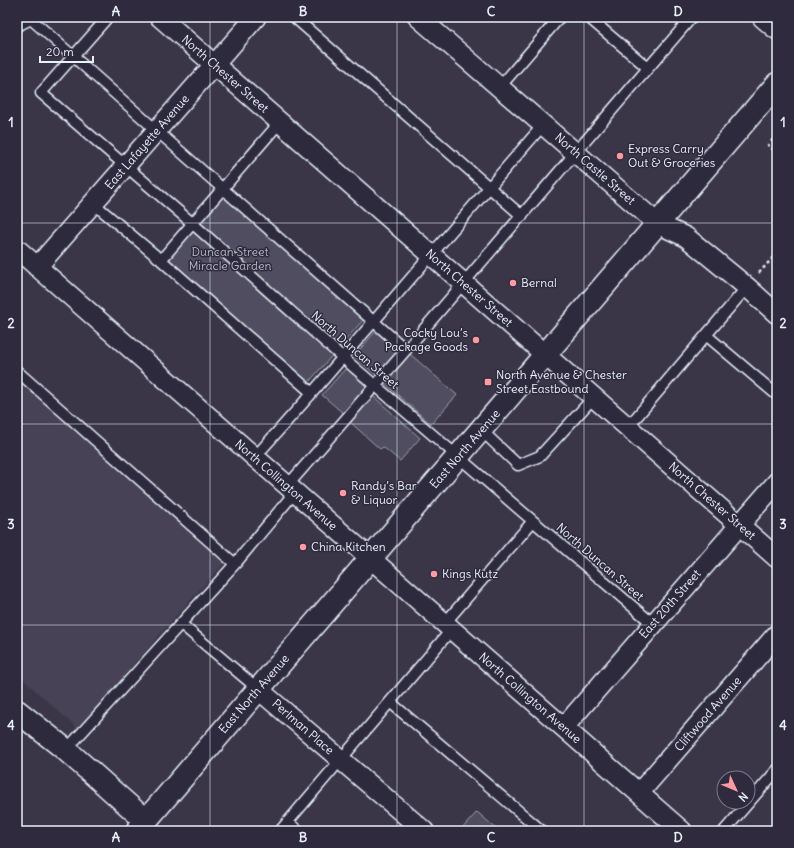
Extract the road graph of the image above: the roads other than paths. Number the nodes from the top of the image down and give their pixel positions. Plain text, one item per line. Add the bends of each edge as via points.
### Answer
1 (108, 17) edge
2 (160, 17) edge
3 (256, 17) edge
4 (294, 17) edge
5 (418, 17) edge
6 (560, 17) edge
7 (588, 17) edge
8 (692, 17) edge
9 (764, 17) edge
10 (32, 18) edge
11 (17, 26) edge
12 (777, 28) edge
13 (73, 57) junction
14 (214, 64) junction
15 (648, 68) junction
16 (777, 84) edge
17 (499, 88) junction
18 (280, 122) junction
19 (543, 125) junction
20 (156, 130) junction
21 (576, 153) junction
22 (126, 165) junction
23 (489, 187) junction
24 (222, 189) junction
25 (93, 203) junction
26 (522, 216) junction
27 (192, 223) junction
28 (658, 224) junction
29 (19, 253) edge
30 (431, 254) junction
31 (161, 260) junction
32 (38, 267) junction
33 (464, 283) junction
34 (747, 287) junction
35 (777, 314) edge
36 (374, 321) junction
37 (706, 335) junction
38 (406, 350) junction
39 (545, 355) junction
40 (342, 357) junction
41 (17, 371) edge
42 (375, 385) junction
43 (312, 393) junction
44 (777, 395) edge
45 (594, 398) junction
46 (628, 427) junction
47 (481, 430) junction
48 (458, 456) junction
49 (255, 457) junction
50 (777, 482) edge
51 (292, 489) junction
52 (533, 521) junction
53 (739, 525) junction
54 (371, 558) junction
55 (777, 558) edge
56 (235, 564) junction
57 (181, 624) junction
58 (653, 624) junction
59 (448, 626) junction
60 (777, 634) edge
61 (258, 689) junction
62 (390, 702) junction
63 (17, 710) edge
64 (564, 727) junction
65 (66, 750) junction
66 (341, 760) junction
67 (777, 770) edge
68 (639, 793) junction
69 (288, 822) junction
70 (146, 828) edge
71 (280, 831) edge
72 (298, 831) edge
73 (424, 831) edge
74 (542, 831) edge
75 (682, 831) edge
76 (724, 831) edge

1 - 13 lane
2 - 14 street, North Chester Street
3 - 14 street, East Lafayette Avenue
4 - 23 lane
5 - 17 street, North Castle Street
6 - 17 lane
7 - 15 lane
8 - 15 lane
9 - 12 main road
10 - 11 lane
10 - 13 lane
13 - 20 lane
13 - 22 lane, North Duncan Street via 41,93
14 - 18 street, North Chester Street
14 - 20 street, East Lafayette Avenue
15 - 21 lane
16 - 28 main road, East North Avenue
17 - 19 street, North Castle Street
18 - 24 lane
18 - 30 street, North Chester Street
19 - 21 street, North Castle Street
19 - 23 lane
20 - 22 street, East Lafayette Avenue
20 - 24 lane
21 - 26 lane
21 - 28 street, North Castle Street
22 - 25 street, East Lafayette Avenue
22 - 27 lane, North Duncan Street
23 - 26 lane
23 - 30 lane
24 - 27 lane
24 - 36 lane
25 - 31 lane
25 - 32 street, East Lafayette Avenue
26 - 33 lane
27 - 31 lane
27 - 40 lane, North Duncan Street
28 - 34 street, North Castle Street via 686,237
28 - 39 main road, East North Avenue
29 - 32 street, North Collington Avenue
30 - 33 street, North Chester Street
30 - 36 lane
31 - 43 lane
32 - 49 street, North Collington Avenue
33 - 38 lane
33 - 39 street, North Chester Street
34 - 35 street, North Castle Street
34 - 37 lane
36 - 38 lane
36 - 40 lane
37 - 44 lane
37 - 46 lane
38 - 42 lane
39 - 45 street, North Chester Street
39 - 47 main road, East North Avenue
40 - 42 lane, North Duncan Street
40 - 43 lane
41 - 56 lane
42 - 48 lane, North Duncan Street
42 - 51 lane
43 - 49 lane
45 - 46 street, North Chester Street
45 - 47 lane via 540,456 518,465
46 - 53 street, North Chester Street
47 - 48 main road, East North Avenue
48 - 52 lane, North Duncan Street
48 - 54 main road, East North Avenue
49 - 51 street, North Collington Avenue
50 - 53 street, East 20th Street
51 - 54 street, North Collington Avenue
51 - 56 lane
52 - 58 lane, North Duncan Street
52 - 59 lane
53 - 55 street, North Chester Street
53 - 58 street, East 20th Street
54 - 59 street, North Collington Avenue
54 - 61 main road, East North Avenue
56 - 57 lane
57 - 61 lane, Perlman Place
57 - 65 lane
58 - 64 street, East 20th Street
59 - 62 lane
59 - 64 street, North Collington Avenue
60 - 68 street, Cliftwood Avenue
61 - 66 street, Perlman Place
61 - 70 main road, East North Avenue
62 - 66 lane
62 - 74 lane
63 - 65 main road
64 - 68 street, North Collington Avenue
65 - 70 main road
66 - 69 lane
66 - 73 street, Perlman Place
67 - 76 lane
68 - 75 street, North Collington Avenue
69 - 71 lane
69 - 72 lane

